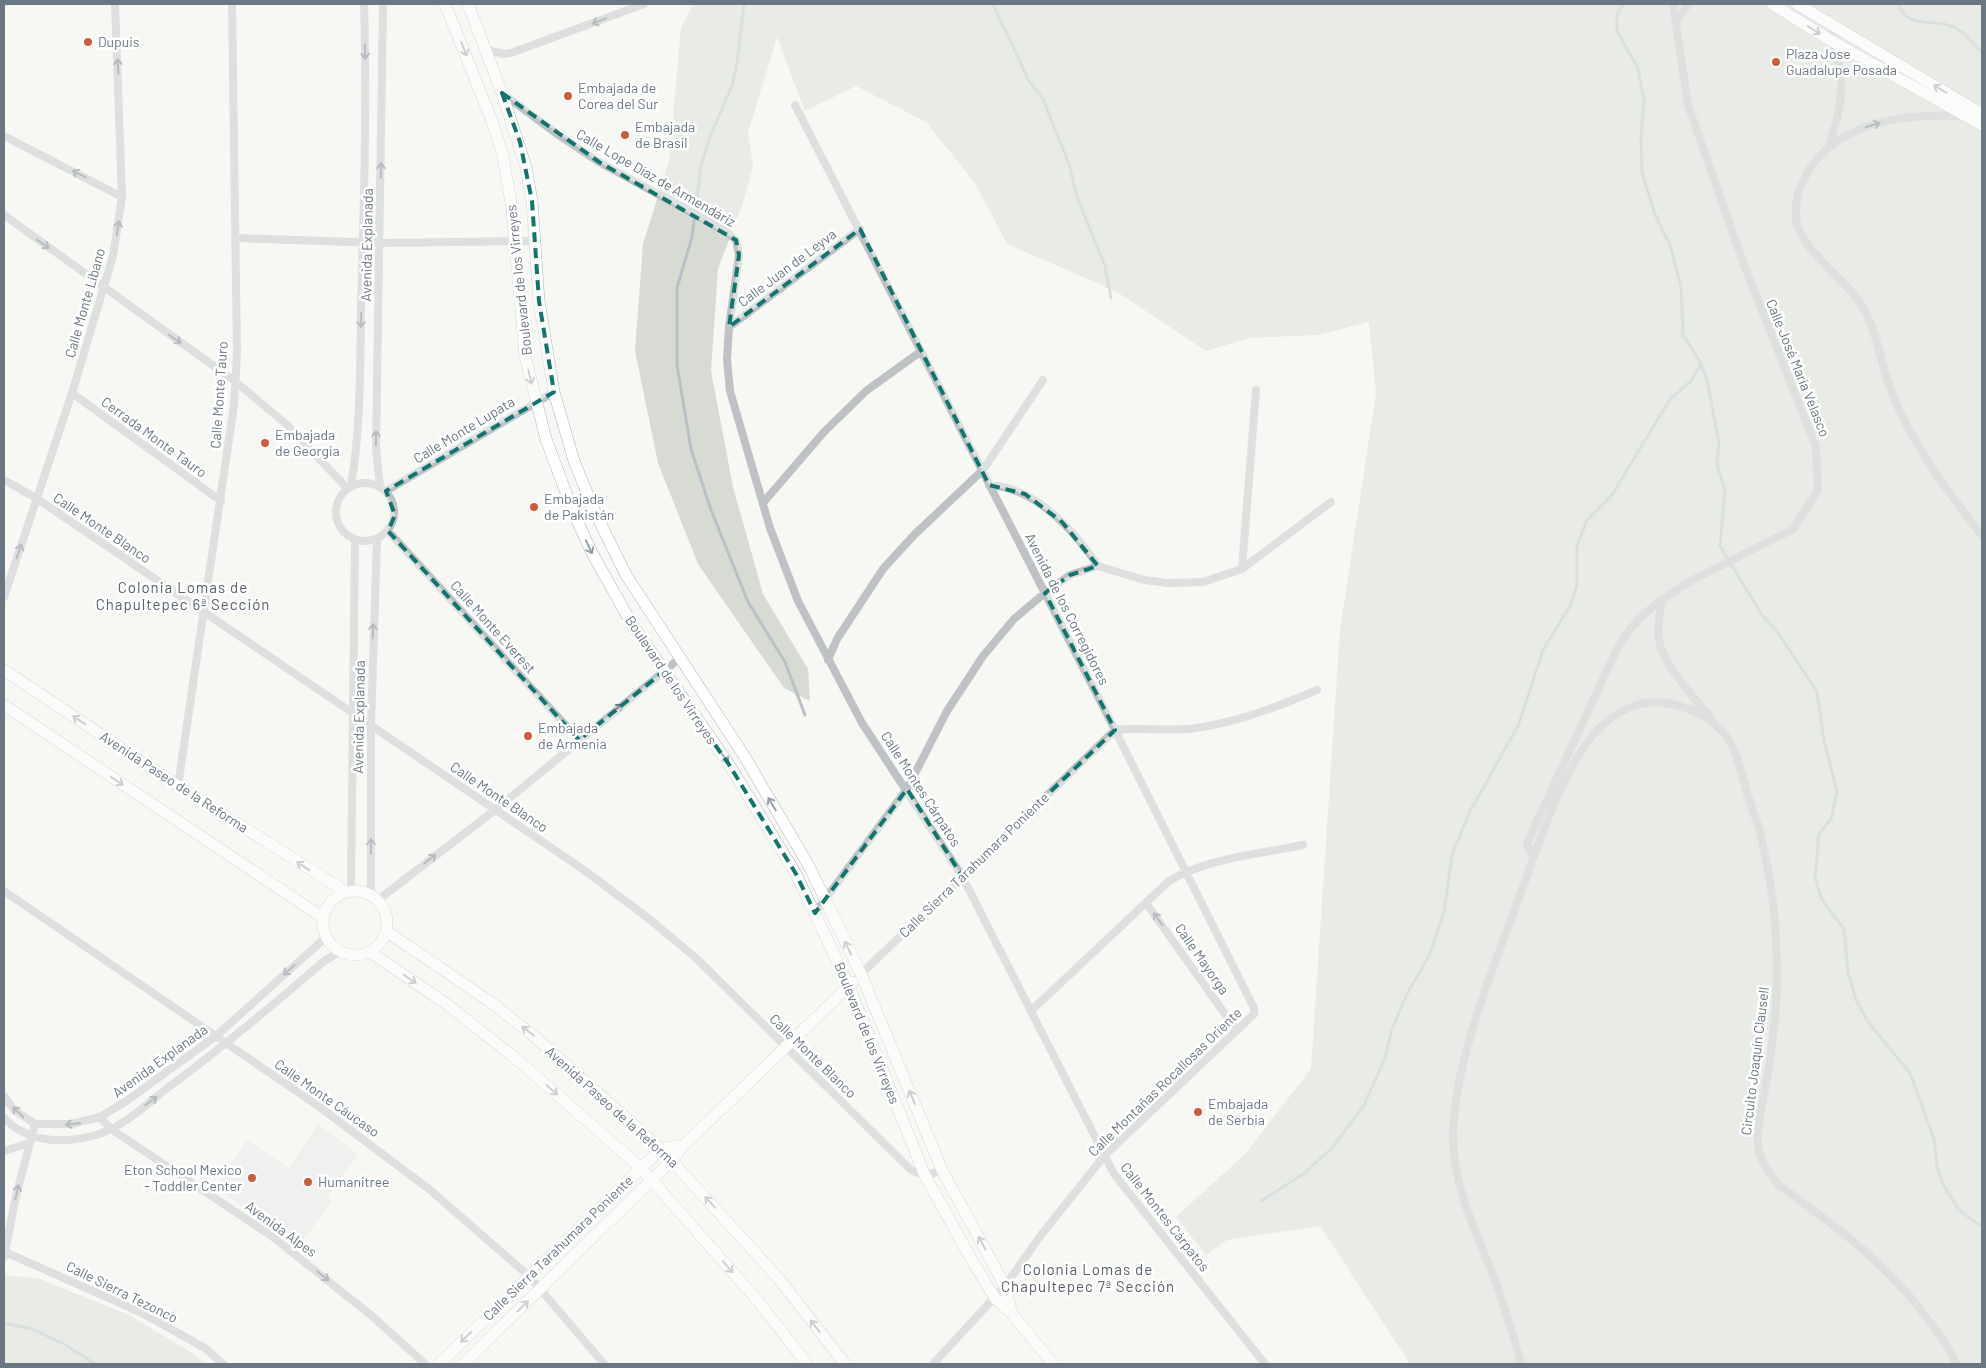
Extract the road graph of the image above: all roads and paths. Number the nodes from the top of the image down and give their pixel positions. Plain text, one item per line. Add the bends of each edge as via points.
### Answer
1 (115, 4) edge
2 (232, 4) edge
3 (364, 4) edge
4 (382, 4) edge
5 (445, 4) edge
6 (468, 4) edge
7 (644, 4) edge
8 (1674, 4) edge
9 (1688, 4) edge
10 (1772, 4) edge
11 (1797, 4) edge
12 (1676, 22) junction
13 (1834, 27) junction
14 (1830, 40) junction
15 (487, 50) junction
16 (502, 92) junction
17 (795, 105) dead end
18 (1982, 114) edge
19 (1966, 116) junction
20 (1982, 125) edge
21 (4, 136) edge
22 (1829, 145) junction
23 (122, 197) junction
24 (4, 215) edge
25 (860, 228) junction
26 (236, 238) junction
27 (535, 241) junction
28 (515, 242) junction
29 (363, 243) junction
30 (380, 243) junction
31 (739, 255) joint
32 (103, 289) junction
33 (729, 326) junction
34 (920, 352) junction
35 (1043, 380) dead end
36 (236, 382) junction
37 (1256, 390) dead end
38 (554, 392) junction
39 (72, 393) junction
40 (536, 401) junction
41 (982, 470) junction
42 (4, 480) edge
43 (989, 485) junction
44 (349, 487) junction
45 (383, 489) junction
46 (36, 498) junction
47 (221, 501) junction
48 (1331, 502) dead end
49 (763, 503) junction
50 (388, 531) junction
51 (1982, 536) edge
52 (377, 539) junction
53 (356, 540) junction
54 (1098, 566) junction
55 (1242, 569) junction
56 (1045, 593) junction
57 (4, 597) edge
58 (1663, 598) junction
59 (204, 612) junction
60 (679, 659) junction
61 (828, 660) junction
62 (4, 670) edge
63 (663, 672) junction
64 (1316, 690) dead end
65 (4, 705) edge
66 (352, 713) junction
67 (1714, 722) junction
68 (371, 725) junction
69 (1115, 730) junction
70 (579, 740) junction
71 (178, 786) junction
72 (907, 789) junction
73 (495, 810) junction
74 (1303, 845) dead end
75 (1534, 858) junction
76 (1185, 872) junction
77 (962, 876) junction
78 (4, 891) edge
79 (348, 891) junction
80 (375, 897) junction
81 (826, 900) junction
82 (1146, 903) junction
83 (815, 913) junction
84 (322, 917) junction
85 (386, 931) junction
86 (325, 938) junction
87 (340, 952) junction
88 (370, 952) junction
89 (861, 974) junction
90 (849, 986) junction
91 (1251, 1002) joint
92 (1032, 1010) junction
93 (1237, 1030) junction
94 (216, 1036) junction
95 (228, 1044) junction
96 (787, 1048) junction
97 (4, 1096) edge
98 (100, 1117) junction
99 (4, 1118) edge
100 (35, 1124) junction
101 (111, 1128) junction
102 (30, 1140) junction
103 (684, 1145) junction
104 (661, 1149) junction
105 (4, 1152) edge
106 (1105, 1155) junction
107 (672, 1160) junction
108 (641, 1168) junction
109 (942, 1170) junction
110 (925, 1176) junction
111 (651, 1179) junction
112 (4, 1254) edge
113 (529, 1276) junction
114 (1005, 1286) junction
115 (541, 1288) junction
116 (995, 1298) junction
117 (1012, 1314) junction
118 (223, 1364) edge
119 (425, 1364) edge
120 (439, 1364) edge
121 (463, 1364) edge
122 (604, 1364) edge
123 (806, 1364) edge
124 (845, 1364) edge
125 (933, 1364) edge
126 (1053, 1364) edge
127 (1265, 1364) edge
128 (1521, 1364) edge
129 (1956, 1364) edge

23 -> 1 street, Calle Monte Líbano
2 - 26 street, Calle Monte Tauro
3 -> 29 street, Avenida Explanada
30 -> 4 street, Avenida Explanada
5 -> 28 street, Boulevard de los Virreyes via 503,156
6 - 15 street, Boulevard de los Virreyes
7 -> 15 street via 511,53
8 - 12 street, Calle José María Velasco
9 - 12 street
10 -> 14 street
11 - 13 street
12 - 58 street, Calle José María Velasco via 1688,105 1765,321 1816,448 1818,490 1793,529
13 - 14 street
18 -> 13 street
14 - 19 street
14 - 22 street via 1839,59 1841,81 1840,106
15 - 16 street, Boulevard de los Virreyes
16 - 27 street, Boulevard de los Virreyes via 526,168
16 - 31 street, Calle Lope Díaz de Armendáriz via 578,148 725,231 736,240
17 - 25 street, Avenida de los Corregidores
19 - 20 street
22 -> 19 street via 1859,130 1908,116
23 -> 21 street
22 - 51 street via 1810,166 1798,192 1798,229 1867,314 1893,396 1925,460
32 -> 23 street, Calle Monte Líbano via 113,256
24 -> 32 street
25 - 33 street, Calle Juan de Leyva
25 - 34 street, Avenida de los Corregidores
26 - 29 street
26 - 36 street, Calle Monte Tauro
27 - 28 street
27 - 38 street, Boulevard de los Virreyes via 539,301
28 - 30 street
28 -> 40 street, Boulevard de los Virreyes via 524,346
29 - 30 street
29 -> 44 street, Avenida Explanada via 357,448
45 -> 30 street, Avenida Explanada via 376,447
31 - 33 street, Calle Montes Cárpatos
32 -> 36 street
32 - 39 street, Calle Monte Líbano
33 - 49 street, Calle Montes Cárpatos via 727,359 730,391
34 - 41 street, Avenida de los Corregidores
34 - 49 street via 866,391 824,432
35 - 41 street
36 - 44 street via 286,424
36 - 47 street, Calle Monte Tauro
37 - 55 street
38 - 40 street, Calle Monte Lupata
38 - 60 street, Boulevard de los Virreyes via 574,461 605,535
39 - 46 street, Calle Monte Líbano
39 - 47 street, Cerrada Monte Tauro
40 - 45 street, Calle Monte Lupata
40 -> 63 street, Boulevard de los Virreyes via 559,480 592,553
41 - 43 street, Avenida de los Corregidores
41 - 61 street via 914,535 883,570 837,639
42 - 46 street, Calle Monte Blanco
43 - 54 street via 1006,486 1025,494 1062,522
43 - 56 street, Avenida de los Corregidores
44 - 45 street via 364,482
44 - 53 street via 337,503 337,521 347,536
45 - 50 street via 394,506 395,515
57 -> 46 street, Calle Monte Líbano
46 - 59 street, Calle Monte Blanco
47 - 59 street, Calle Monte Tauro
48 - 55 street
49 - 61 street, Calle Montes Cárpatos via 791,586
50 - 52 street
50 - 70 street, Calle Monte Everest
52 - 53 street
68 -> 52 street, Avenida Explanada
53 - 66 street, Avenida Explanada
54 - 55 street via 1168,584 1203,582
54 - 56 street via 1070,575
56 - 69 street, Avenida de los Corregidores
56 - 72 street via 1014,619 983,656 947,711
58 - 67 street via 1659,615 1660,646 1670,665
58 - 75 street, Circuito Joaquín Clausell via 1640,615 1615,653 1527,845
59 - 66 street, Calle Monte Blanco
59 - 71 street, Calle Monte Tauro
60 - 63 street
81 -> 60 street, Boulevard de los Virreyes via 742,754
61 - 72 street, Calle Montes Cárpatos via 862,723
71 -> 62 street, Avenida Paseo de la Reforma
70 -> 63 street
63 -> 83 street, Boulevard de los Virreyes via 728,763 796,874
64 - 69 street via 1240,719 1195,728
65 -> 84 street
66 - 68 street, Calle Monte Blanco
66 - 79 street, Avenida Explanada
67 - 75 street, Circuito Joaquín Clausell via 1674,704 1658,702 1625,709 1609,719 1580,754
67 - 129 street, Circuito Joaquín Clausell via 1727,738 1738,762 1760,831 1776,943 1776,1008 1758,1139 1759,1155 1780,1186 1871,1255 1911,1296 1952,1353
68 - 73 street, Calle Monte Blanco
80 -> 68 street, Avenida Explanada
69 - 76 street, Avenida de los Corregidores
69 - 77 street, Calle Sierra Tarahumara Poniente
70 - 73 street
79 -> 71 street, Avenida Paseo de la Reforma
72 - 77 street, Calle Montes Cárpatos
72 - 81 street
80 -> 73 street
73 - 96 street, Calle Monte Blanco via 648,918 696,958
74 - 76 street
75 - 128 street, Circuito Joaquín Clausell via 1496,960 1466,1055 1453,1136 1455,1163 1468,1214 1509,1318
76 - 82 street
76 - 91 street, Avenida de los Corregidores
77 - 89 street, Calle Sierra Tarahumara Poniente
77 - 92 street, Calle Montes Cárpatos
78 - 94 street, Calle Monte Cáucaso
79 - 80 street
79 - 84 street via 334,897
80 - 85 street via 386,914
81 - 83 street
89 -> 81 street, Boulevard de los Virreyes
82 - 92 street
93 -> 82 street, Calle Mayorga
83 - 90 street, Boulevard de los Virreyes
84 - 86 street
85 - 88 street
104 -> 85 street, Avenida Paseo de la Reforma via 535,1037 492,1003
86 - 87 street
86 -> 94 street, Avenida Explanada
87 - 88 street via 355,955
87 - 95 street, Avenida Explanada via 323,962
88 -> 108 street, Avenida Paseo de la Reforma via 445,1003 514,1057
89 - 90 street, Calle Sierra Tarahumara Poniente
109 -> 89 street, Boulevard de los Virreyes
90 - 96 street, Calle Sierra Tarahumara Poniente
90 - 110 street, Boulevard de los Virreyes
91 - 93 street, Calle Montañas Rocallosas Oriente via 1254,1014
92 - 106 street, Calle Montes Cárpatos
93 - 106 street, Calle Montañas Rocallosas Oriente
94 - 95 street, Calle Monte Cáucaso
94 - 98 street, Avenida Explanada
101 -> 95 street, Avenida Explanada
95 - 113 street, Calle Monte Cáucaso via 384,1153
96 - 103 street, Calle Sierra Tarahumara Poniente
96 - 110 street, Calle Monte Blanco via 911,1170
100 -> 97 street via 14,1110
98 -> 100 street, Avenida Explanada via 71,1124
98 - 101 street, Avenida Alpes
99 - 102 street
100 - 102 street
101 - 102 street via 70,1140
101 -> 119 street, Avenida Alpes via 273,1237 372,1316
102 - 105 street
112 -> 102 street
103 - 104 street
103 - 107 street, Calle Sierra Tarahumara Poniente
104 - 107 street, Avenida Paseo de la Reforma
104 - 108 street, Calle Sierra Tarahumara Poniente
106 - 114 street, Calle Montañas Rocallosas Oriente
106 - 127 street, Calle Montes Cárpatos via 1114,1174
107 - 111 street, Calle Sierra Tarahumara Poniente
124 -> 107 street, Avenida Paseo de la Reforma via 779,1279
108 - 111 street, Avenida Paseo de la Reforma
108 - 113 street, Calle Sierra Tarahumara Poniente
109 - 110 street
114 -> 109 street, Boulevard de los Virreyes
110 - 116 street, Boulevard de los Virreyes
111 - 115 street, Calle Sierra Tarahumara Poniente
111 -> 123 street, Avenida Paseo de la Reforma via 757,1300
112 - 118 street, Calle Sierra Tezonco via 140,1312 205,1348
113 - 115 street, Calle Monte Cáucaso
113 -> 120 street, Calle Sierra Tarahumara Poniente
114 - 116 street, Calle Montañas Rocallosas Oriente
114 - 117 street, Boulevard de los Virreyes
121 -> 115 street, Calle Sierra Tarahumara Poniente
115 - 122 street, Calle Monte Cáucaso
116 - 117 street, Boulevard de los Virreyes
116 - 125 street, Calle Montañas Rocallosas Oriente
117 - 126 street, Boulevard de los Virreyes

